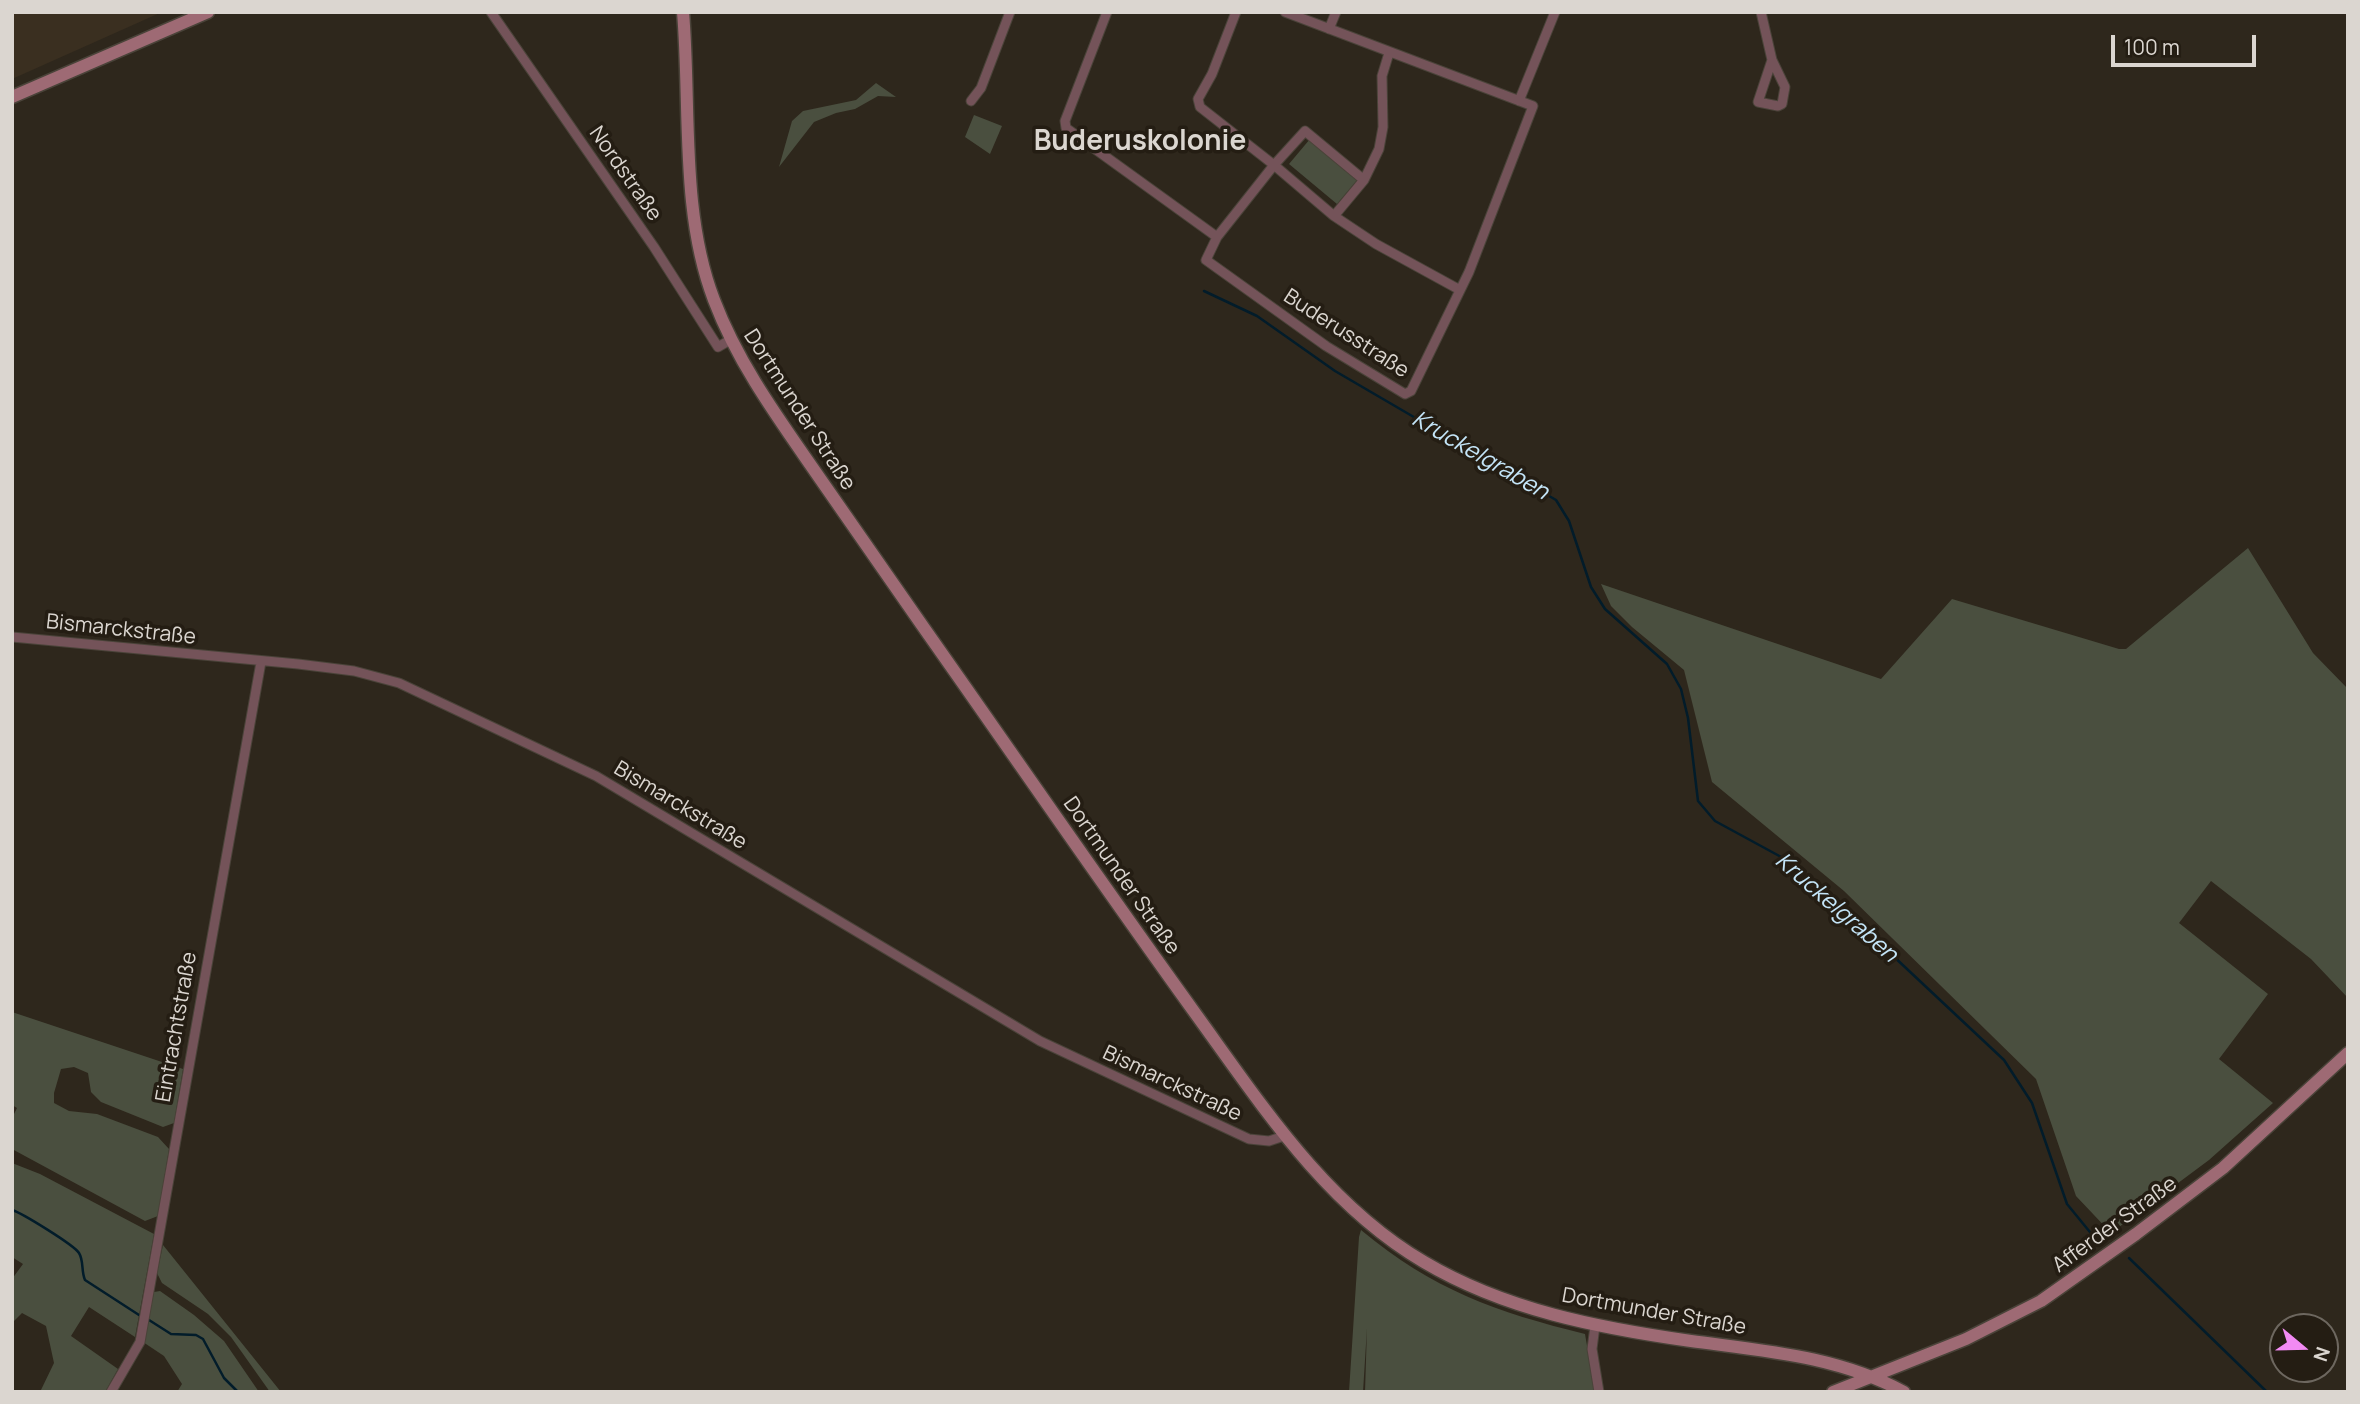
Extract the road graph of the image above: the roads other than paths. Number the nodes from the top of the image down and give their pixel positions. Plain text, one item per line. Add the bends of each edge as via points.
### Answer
1 (208, 12) edge
2 (491, 12) edge
3 (683, 12) edge
4 (1010, 12) edge
5 (1107, 12) edge
6 (1236, 12) edge
7 (1285, 12) edge
8 (1336, 12) edge
9 (1555, 12) edge
10 (1761, 12) edge
11 (1329, 30) junction
12 (1390, 53) junction
13 (1772, 61) junction
14 (12, 97) edge
15 (1518, 101) junction
16 (971, 102) dead end
17 (1273, 165) junction
18 (1364, 180) junction
19 (1334, 216) junction
20 (1217, 237) junction
21 (1460, 290) junction
22 (730, 340) junction
23 (12, 637) edge
24 (261, 662) junction
25 (2348, 1053) edge
26 (1284, 1136) junction
27 (1595, 1326) junction
28 (1871, 1376) junction
29 (111, 1392) edge
30 (1599, 1392) edge
31 (1833, 1392) edge
32 (1904, 1392) edge

1 - 14 main road
2 - 22 street, Nordstraße via 662,258 718,347
3 - 22 main road, Dortmunder Straße via 690,164 700,256
4 - 16 street via 981,88
5 - 20 street via 1066,128
6 - 17 street via 1198,103
7 - 11 street
8 - 11 street
9 - 15 street
10 - 13 street
11 - 12 street
12 - 15 street
12 - 18 street via 1381,84 1382,138
13 - 13 street via 1785,87 1778,106 1758,102
15 - 21 street, Buderusstraße via 1533,106
17 - 18 street via 1305,131
17 - 19 street
17 - 20 street
18 - 19 street
19 - 21 street
20 - 21 street, Buderusstraße via 1206,260 1401,393 1411,391
22 - 26 main road, Dortmunder Straße via 761,393 884,571
23 - 24 street, Bismarckstraße
24 - 26 street, Bismarckstraße via 354,671 400,683 596,776 1040,1041 1249,1139 1269,1141
24 - 29 street, Eintrachtstraße via 140,1342
25 - 28 main road, Afferder Straße via 2223,1168 2041,1301 1966,1339
26 - 27 main road, Dortmunder Straße via 1344,1200 1421,1261 1497,1297
27 - 28 main road, Dortmunder Straße via 1803,1356
27 - 30 street via 1592,1349
28 - 31 main road, Afferder Straße
28 - 32 main road, Dortmunder Straße

